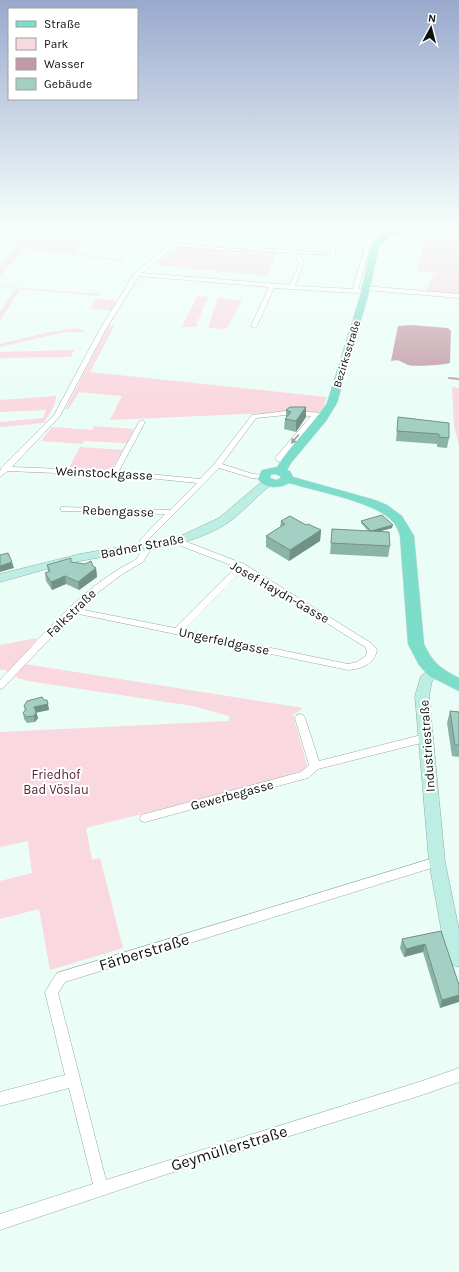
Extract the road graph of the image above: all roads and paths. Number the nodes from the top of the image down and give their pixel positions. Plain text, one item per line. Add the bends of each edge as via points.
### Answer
1 (131, 283) edge
2 (242, 283) edge
3 (293, 283) edge
4 (357, 283) edge
5 (366, 283) edge
6 (272, 286) junction
7 (292, 287) junction
8 (365, 290) junction
9 (355, 291) junction
10 (459, 296) edge
11 (254, 326) dead end
12 (321, 414) junction
13 (142, 422) dead end
14 (218, 465) junction
15 (5, 469) junction
16 (284, 470) junction
17 (114, 473) junction
18 (0, 475) edge
19 (266, 480) junction
20 (202, 481) junction
21 (64, 509) dead end
22 (171, 512) junction
23 (180, 539) junction
24 (144, 546) junction
25 (240, 566) junction
26 (0, 578) edge
27 (72, 610) junction
28 (178, 631) junction
29 (372, 654) joint
30 (435, 672) junction
31 (459, 685) edge
32 (0, 686) edge
33 (300, 718) dead end
34 (425, 738) junction
35 (315, 766) junction
36 (145, 818) dead end
37 (437, 862) junction
38 (459, 959) edge
39 (459, 1075) edge
40 (72, 1080) junction
41 (0, 1099) edge
42 (101, 1188) junction
43 (0, 1222) edge

1 - 15 street via 57,416
2 - 6 street
3 - 7 street
4 - 9 street
5 - 8 main road, Bezirksstraße
6 - 7 street
6 - 11 street
7 - 9 street
8 - 9 street
8 - 10 street
8 - 12 main road, Bezirksstraße via 339,384
12 - 14 street, Falkstraße via 254,416
12 - 16 main road
13 - 17 street
14 - 19 street
14 - 20 street, Falkstraße
15 - 17 street, Weinstockgasse
15 - 18 street
16 - 19 main road via 278,484
16 - 30 main road via 371,503 392,514 403,525 408,542 416,644 424,661
17 - 20 street, Weinstockgasse via 171,476
19 - 23 street, Badner Straße via 237,510 218,524
20 - 22 street, Falkstraße
21 - 22 street, Rebengasse
22 - 24 street, Falkstraße via 144,540
23 - 24 street, Badner Straße
23 - 25 street, Josef Haydn-Gasse via 184,544
24 - 26 street, Badner Straße via 63,561
24 - 27 street, Falkstraße via 145,552 140,560 98,587
25 - 28 street
25 - 29 street, Josef Haydn-Gasse via 368,645
27 - 28 street, Ungerfeldgasse
27 - 32 street, Falkstraße
28 - 29 street, Ungerfeldgasse via 348,667 367,661
30 - 31 main road
30 - 34 street, Industriestraße via 426,679 422,696
33 - 35 street
34 - 35 street, Gewerbegasse
34 - 37 street, Industriestraße
35 - 36 street, Gewerbegasse via 304,775
37 - 38 street, Industriestraße via 450,932
37 - 40 street, Färberstraße via 61,977 51,992
39 - 42 street, Geymüllerstraße
40 - 41 street
40 - 42 street, Färberstraße
42 - 43 street, Geymüllerstraße

